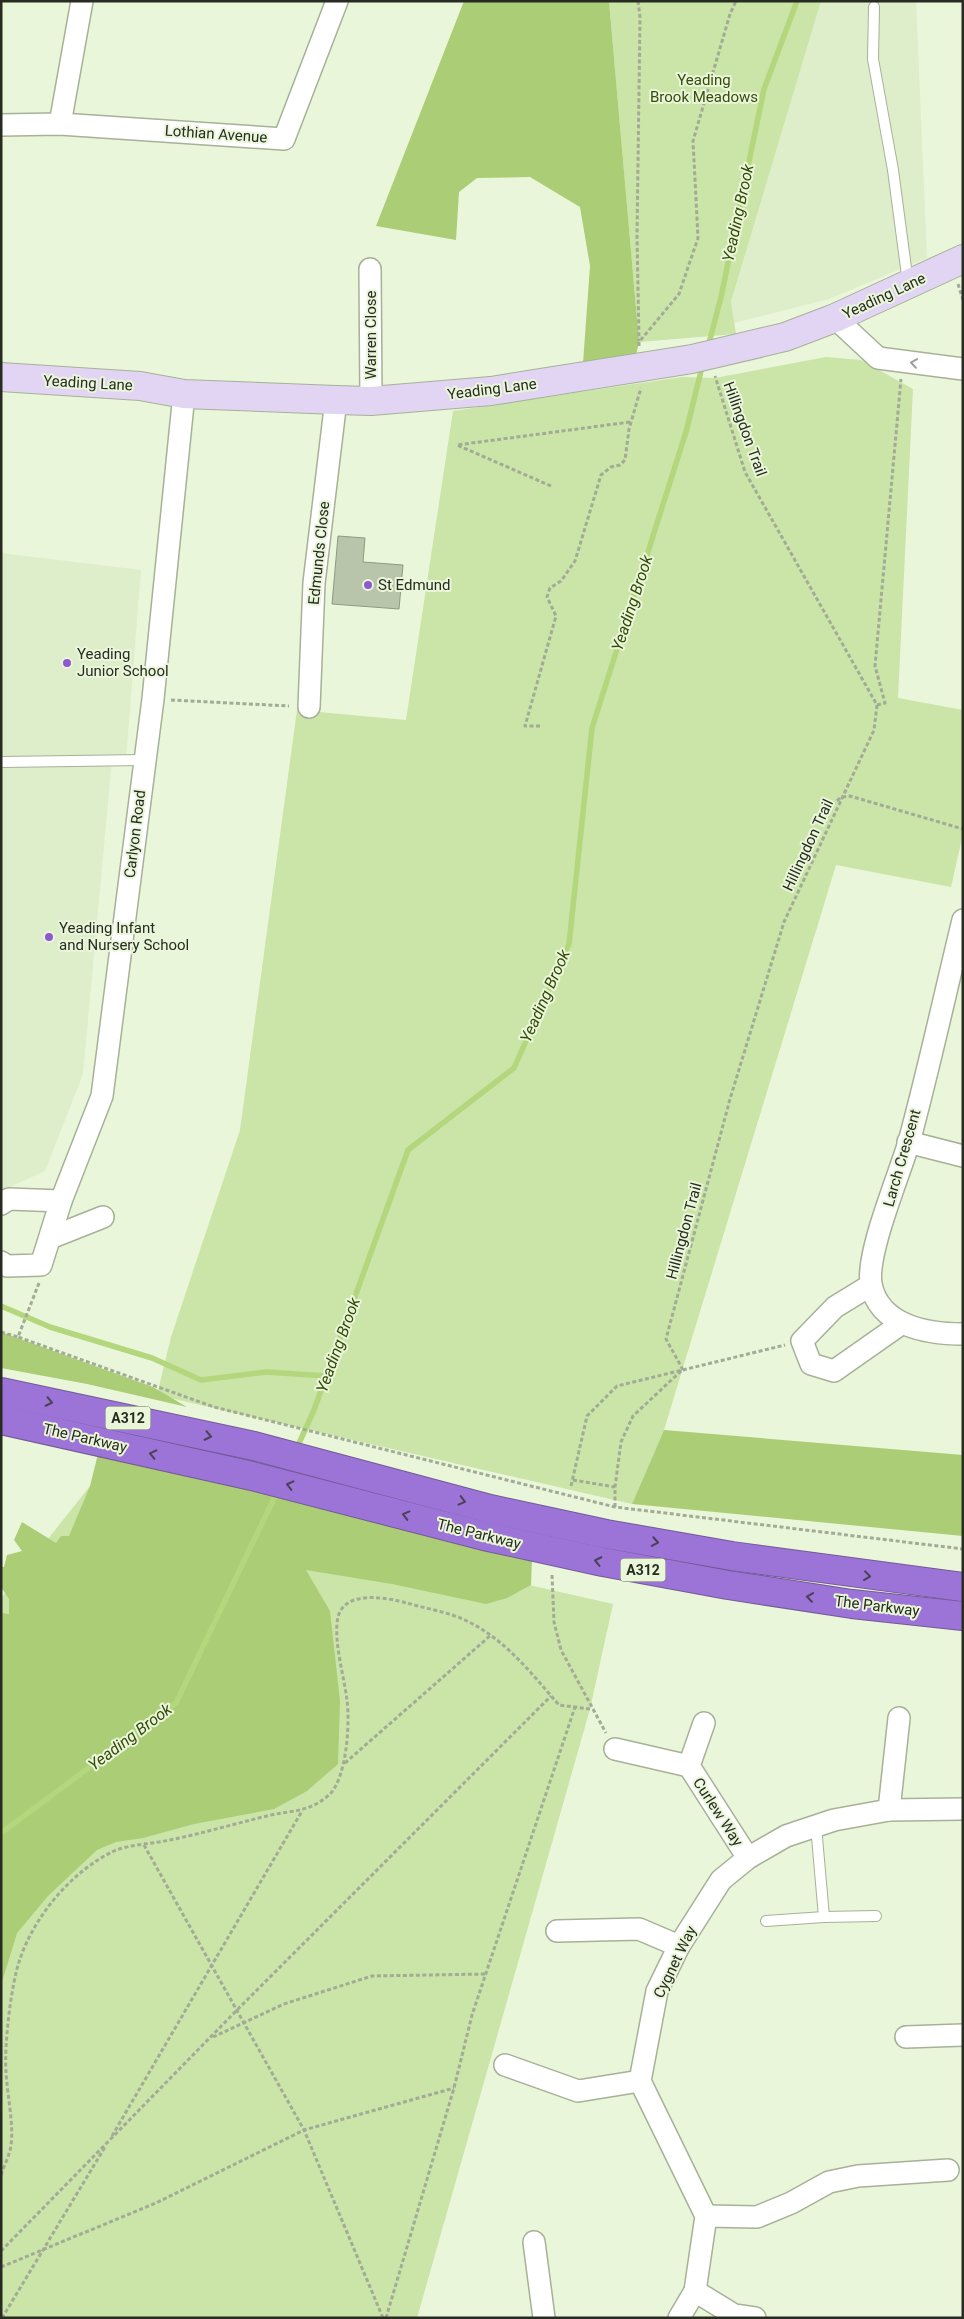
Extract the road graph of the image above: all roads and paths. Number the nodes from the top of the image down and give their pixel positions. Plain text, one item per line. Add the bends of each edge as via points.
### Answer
1 (82, 1) edge
2 (337, 1) edge
3 (638, 1) edge
4 (736, 1) edge
5 (874, 7) dead end
6 (60, 124) junction
7 (1, 125) edge
8 (963, 259) edge
9 (370, 269) dead end
10 (908, 284) junction
11 (835, 318) junction
12 (639, 342) junction
13 (703, 356) junction
14 (904, 361) junction
15 (644, 368) junction
16 (963, 369) edge
17 (1, 377) edge
18 (184, 394) junction
19 (336, 400) junction
20 (371, 401) junction
21 (630, 422) junction
22 (550, 486) dead end
23 (153, 699) junction
24 (877, 705) junction
25 (309, 707) joint
26 (540, 726) dead end
27 (145, 760) junction
28 (1, 762) edge
29 (842, 797) junction
30 (821, 812) dead end
31 (963, 829) edge
32 (963, 920) edge
33 (908, 1142) junction
34 (963, 1156) edge
35 (61, 1201) junction
36 (1, 1204) edge
37 (103, 1217) dead end
38 (50, 1238) junction
39 (1, 1262) edge
40 (872, 1285) junction
41 (31, 1305) dead end
42 (901, 1324) junction
43 (1, 1332) edge
44 (963, 1334) edge
45 (18, 1338) junction
46 (802, 1341) junction
47 (682, 1370) junction
48 (1, 1392) edge
49 (1, 1420) edge
50 (573, 1480) junction
51 (572, 1486) dead end
52 (614, 1487) junction
53 (615, 1507) junction
54 (963, 1548) edge
55 (552, 1567) dead end
56 (963, 1587) edge
57 (963, 1616) edge
58 (491, 1635) junction
59 (551, 1696) junction
60 (575, 1707) junction
61 (590, 1709) junction
62 (899, 1718) dead end
63 (704, 1723) dead end
64 (615, 1749) joint
65 (344, 1763) junction
66 (689, 1766) junction
67 (888, 1810) junction
68 (963, 1810) edge
69 (303, 1811) junction
70 (816, 1826) junction
71 (144, 1845) junction
72 (748, 1858) junction
73 (876, 1916) dead end
74 (824, 1917) junction
75 (766, 1921) dead end
76 (557, 1930) dead end
77 (679, 1946) junction
78 (213, 1967) junction
79 (486, 1974) junction
80 (237, 2010) junction
81 (244, 2023) junction
82 (963, 2035) edge
83 (906, 2037) dead end
84 (209, 2039) junction
85 (505, 2065) dead end
86 (640, 2080) junction
87 (454, 2088) junction
88 (304, 2130) junction
89 (108, 2142) junction
90 (948, 2170) dead end
91 (1, 2175) edge
92 (706, 2216) junction
93 (534, 2242) dead end
94 (43, 2250) junction
95 (1, 2251) edge
96 (1, 2267) edge
97 (695, 2291) junction
98 (2, 2318) edge
99 (384, 2318) edge
100 (544, 2318) edge
101 (679, 2318) edge
102 (755, 2318) edge

1 - 6 street
2 - 6 street, Lothian Avenue via 284,139
3 - 12 path via 636,236
4 - 12 path via 693,141 698,238 679,294
5 - 10 lane via 873,59 893,170
6 - 7 street, Lothian Avenue
8 - 10 street, Yeading Lane
9 - 20 street, Warren Close
10 - 11 street, Yeading Lane
11 - 13 street, Yeading Lane via 786,337
11 - 14 street via 878,358
12 - 15 path
13 - 15 street, Yeading Lane
13 - 24 path, Hillingdon Trail via 715,378 745,472
16 -> 14 street
14 - 24 path via 875,666 885,703
15 - 20 street, Yeading Lane via 491,391
15 - 21 path
17 - 18 street, Yeading Lane via 140,386
18 - 19 street, Yeading Lane
18 - 23 street, Carlyon Road
19 - 20 street, Yeading Lane
19 - 25 street, Edmunds Close via 314,583
21 - 22 path via 456,445
21 - 26 path via 625,460 601,474 575,561 561,581 550,588 547,597 556,616 525,726
23 - 25 path
23 - 27 street, Carlyon Road
24 - 29 path, Hillingdon Trail via 874,730
27 - 28 lane
27 - 35 street, Carlyon Road via 102,1096
29 - 30 path
29 - 31 path via 850,796
29 - 47 path, Hillingdon Trail via 784,922 730,1100 666,1340
32 - 33 street, Larch Crescent
33 - 34 street
33 - 40 street, Larch Crescent via 871,1262
35 - 36 street via 9,1198
35 - 38 street, Carlyon Road
37 - 38 street
38 - 39 street, Carlyon Road via 41,1265 7,1266
40 - 42 street, Larch Crescent via 882,1310
40 - 46 street via 836,1307
41 - 45 path
42 - 44 street, Larch Crescent
42 - 46 street via 834,1371 811,1364
43 - 45 path
45 - 53 path via 153,1386 263,1420
46 - 47 path
47 - 50 path via 617,1386 587,1416
47 - 52 path via 633,1416 622,1442
48 -> 56 highway, The Parkway / A312 via 254,1446 490,1509 606,1534 853,1574
57 -> 49 highway, The Parkway / A312 via 737,1587 603,1562 484,1536 252,1476
50 - 51 path
50 - 52 path
52 - 53 path
53 - 54 path
55 - 61 path via 554,1622 561,1650
58 - 59 path via 514,1653
58 - 65 path
58 - 65 path via 466,1620 387,1598 371,1596 346,1606 338,1615 337,1635 348,1704
59 - 60 path via 559,1705
59 - 80 path
60 - 61 path
60 - 79 path
61 - 64 path
62 - 67 street
63 - 66 street, Curlew Way
64 - 66 street, Curlew Way
65 - 69 path via 332,1792
66 - 72 street, Curlew Way
67 - 68 street, Cygnet Way
67 - 70 street, Cygnet Way
69 - 71 path via 272,1815
69 - 78 path
70 - 72 street, Cygnet Way via 786,1836
70 - 74 lane
71 - 78 path
71 - 91 path via 116,1850 80,1874 55,1899 33,1929 19,1960 5,2069 11,2145
72 - 77 street, Cygnet Way via 721,1880
73 - 74 lane
74 - 75 lane
76 - 77 street via 639,1929
77 - 86 street, Cygnet Way via 657,1991
78 - 80 path
78 - 89 path
79 - 81 path via 372,1976 284,2004
79 - 87 path
80 - 81 path
80 - 84 path
81 - 84 path
81 - 88 path
82 - 83 street
84 - 89 path
85 - 86 street via 578,2091
86 - 92 street
87 - 88 path
87 - 99 path
88 - 94 path via 156,2203
88 - 99 path
89 - 94 path
89 - 95 path
90 - 92 street via 858,2176 828,2182 757,2217
92 - 97 street
93 - 100 street
94 - 96 path
94 - 98 path
97 - 101 street
97 - 102 street via 734,2315

